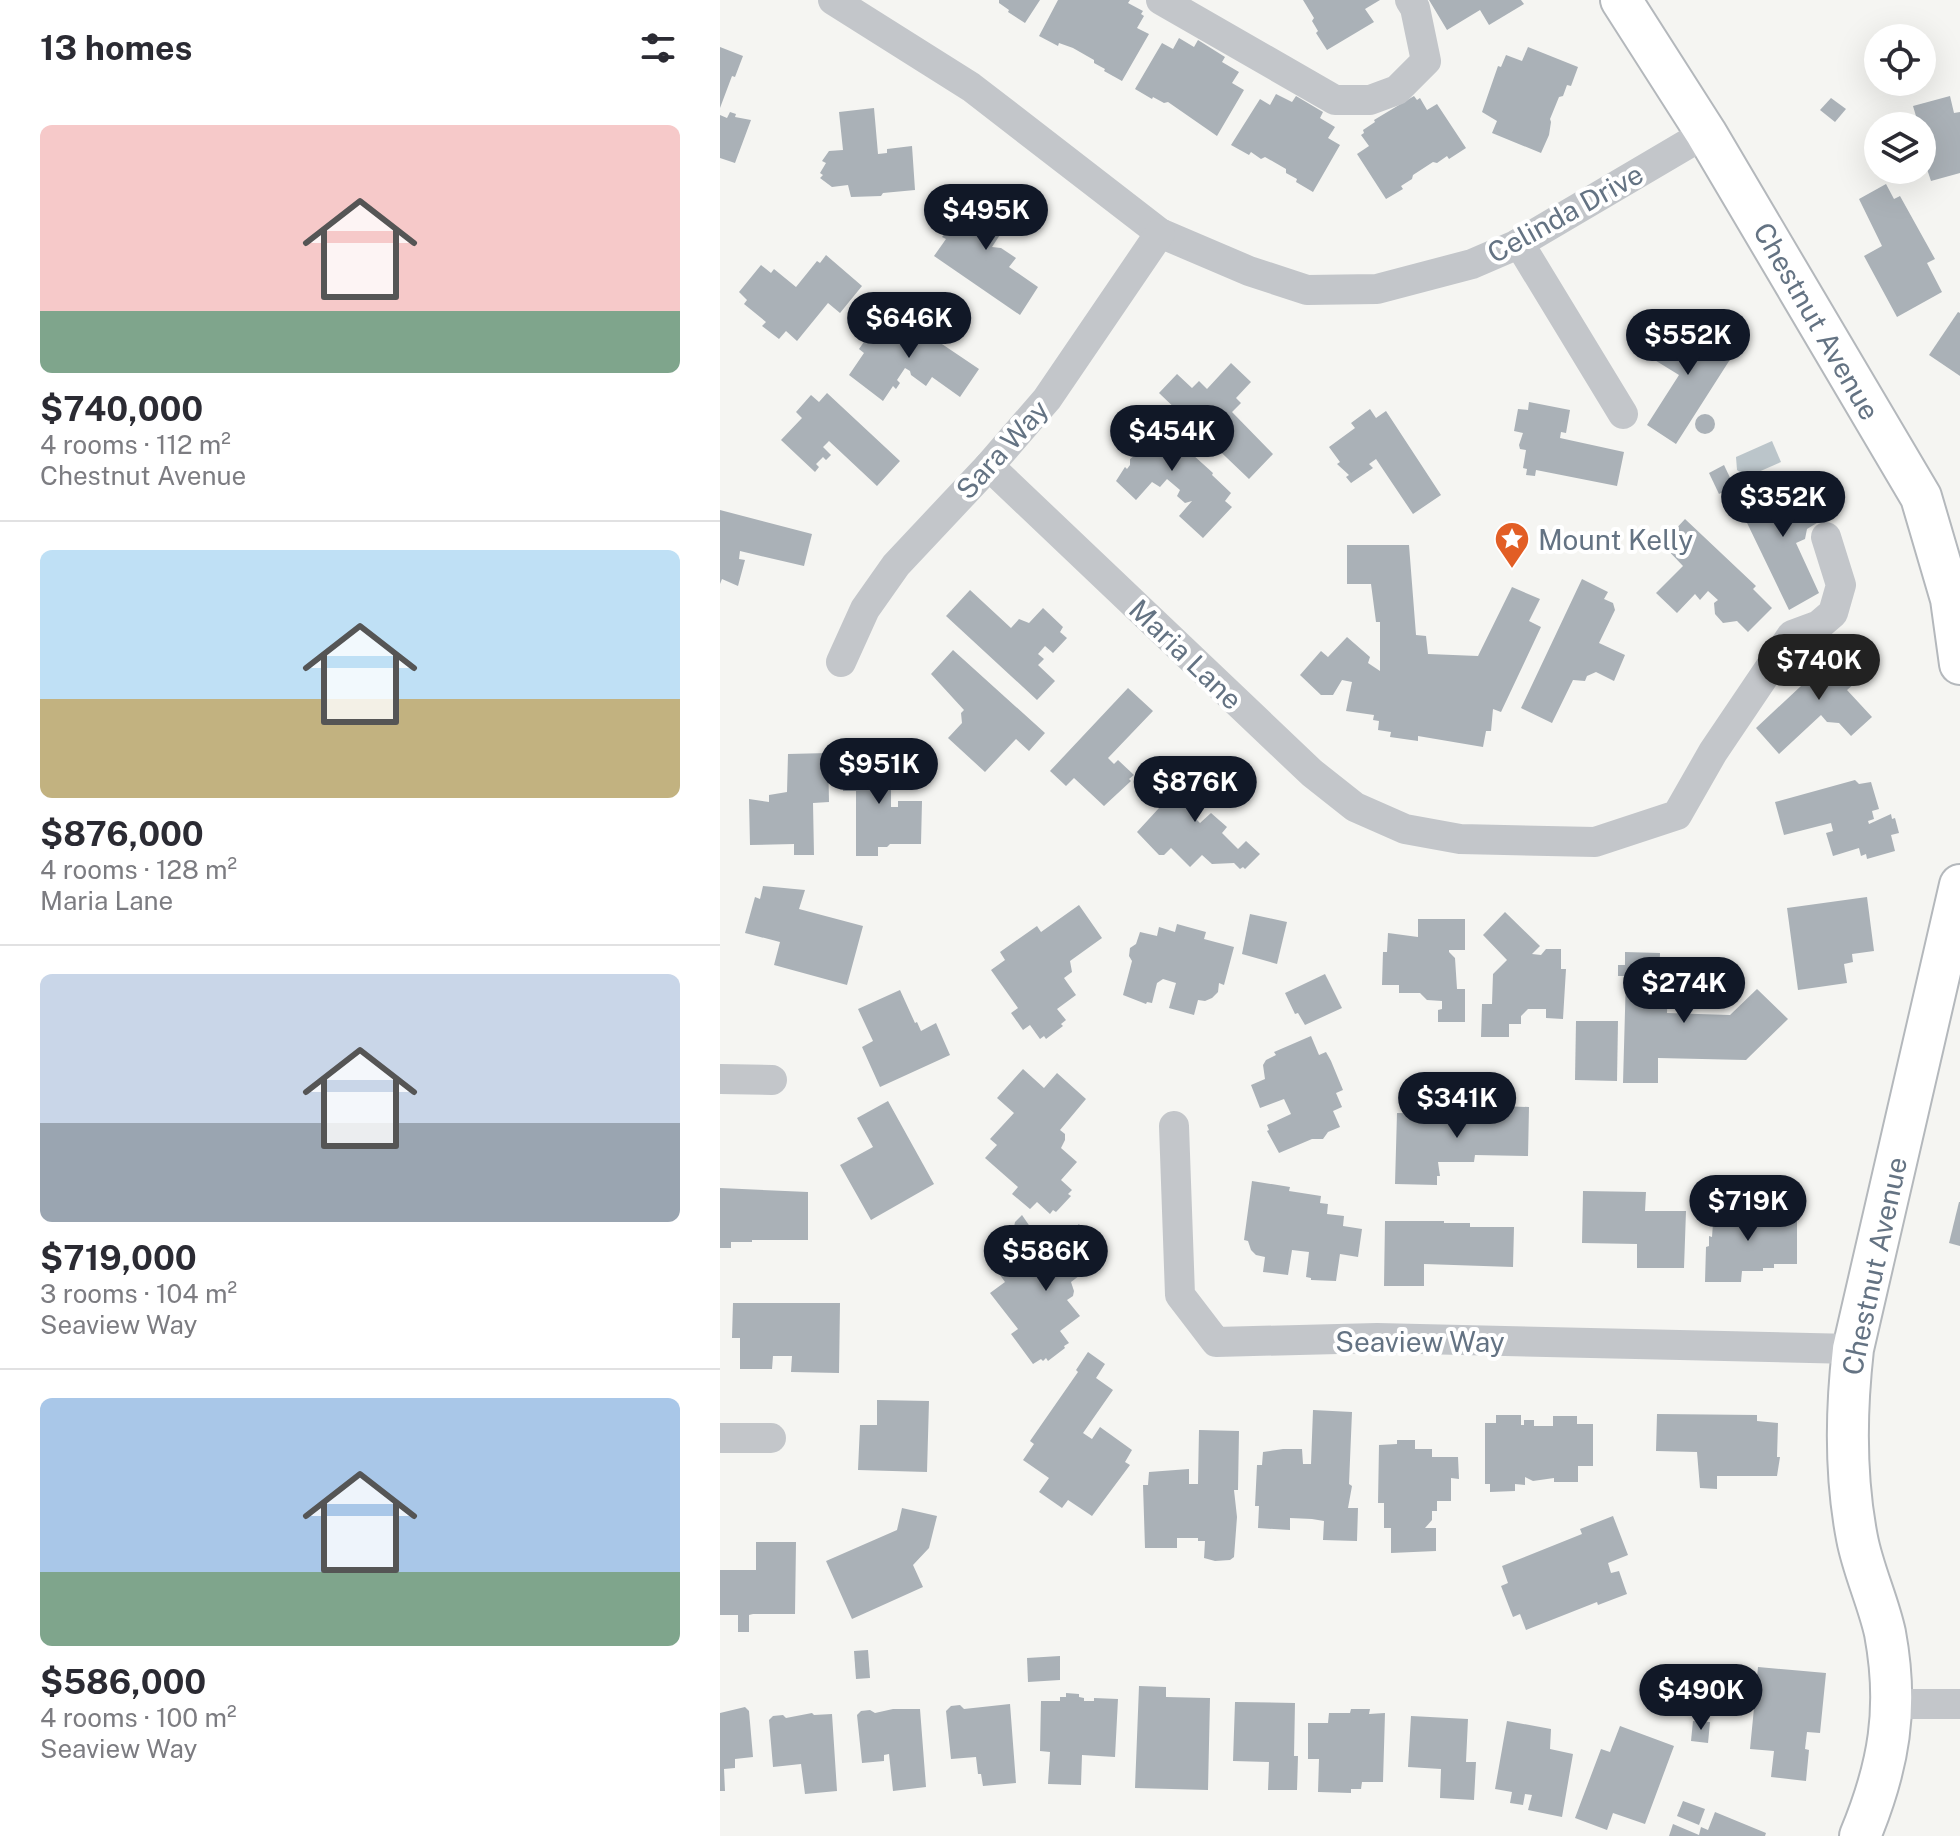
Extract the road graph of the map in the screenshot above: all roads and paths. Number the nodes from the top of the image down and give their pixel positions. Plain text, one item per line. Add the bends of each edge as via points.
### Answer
1 (833, 0) edge
2 (1161, 0) edge
3 (1410, 0) edge
4 (1621, 0) edge
5 (873, 11) edge
6 (1706, 133) junction
7 (1160, 233) junction
8 (1519, 243) junction
9 (1623, 414) dead end
10 (989, 466) junction
11 (1826, 537) dead end
12 (841, 662) dead end
13 (1960, 664) edge
14 (1960, 885) edge
15 (1952, 959) edge
16 (720, 1079) edge
17 (772, 1080) dead end
18 (1174, 1126) dead end
19 (1853, 1349) junction
20 (720, 1438) edge
21 (771, 1438) dead end
22 (1892, 1704) junction
23 (1960, 1704) edge
24 (1860, 1836) edge

1 - 5 street, Celinda Drive
2 - 3 street via 1335,100 1370,100 1397,90 1426,61
4 - 6 main road, Chestnut Avenue
5 - 7 street, Celinda Drive
6 - 8 street, Celinda Drive
6 - 13 main road, Chestnut Avenue via 1921,497 1951,599
7 - 8 street, Celinda Drive via 1307,290 1377,289 1472,264
7 - 10 street, Sara Way via 1047,399
8 - 9 street
10 - 11 street, Maria Lane via 1312,773 1355,807 1405,829 1460,839 1595,842 1677,815 1792,635 1833,613 1841,585
10 - 12 street, Sara Way via 896,565 865,609
14 - 15 main road, Chestnut Avenue
15 - 19 main road, Chestnut Avenue
16 - 17 street
18 - 19 street, Seaview Way via 1180,1295 1216,1342 1377,1338
19 - 22 main road, Chestnut Avenue via 1849,1483 1857,1541 1884,1632
20 - 21 street
22 - 23 street
22 - 24 main road, Chestnut Avenue via 1878,1791

